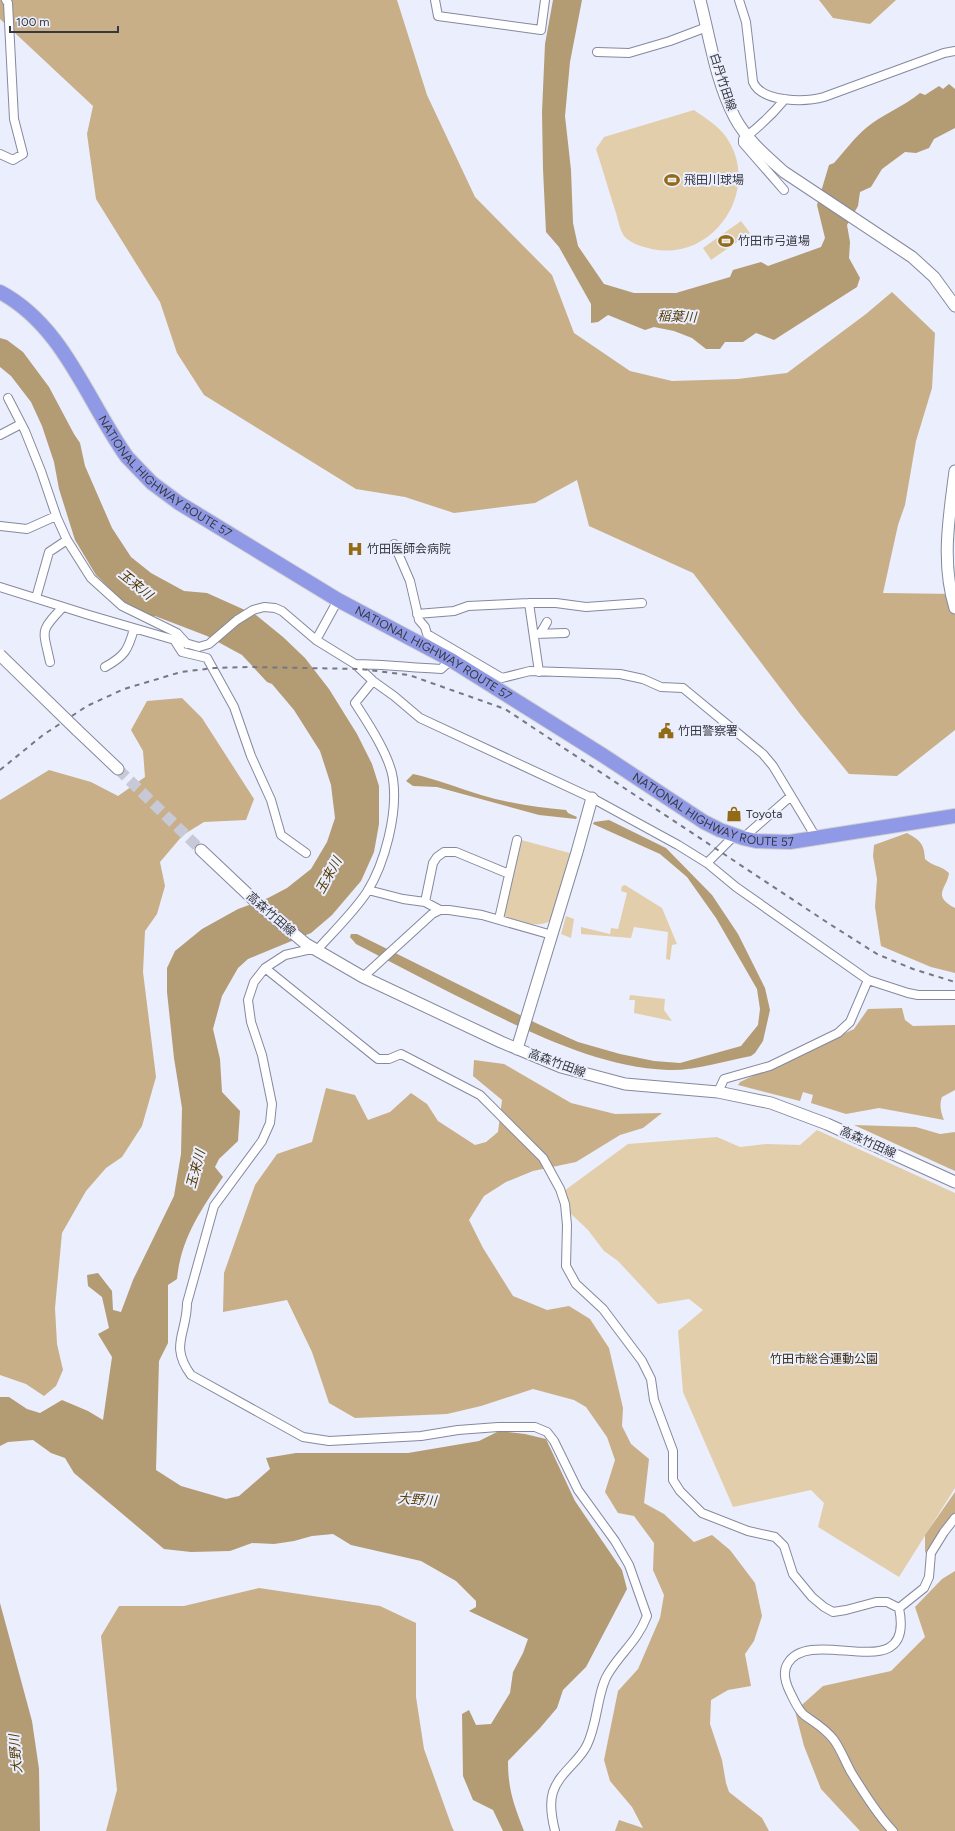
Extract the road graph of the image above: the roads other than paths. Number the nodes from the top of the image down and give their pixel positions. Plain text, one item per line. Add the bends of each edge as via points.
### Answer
1 (6, 0) edge
2 (435, 0) edge
3 (546, 0) edge
4 (700, 0) edge
5 (739, 0) edge
6 (707, 27) junction
7 (955, 51) edge
8 (597, 52) dead end
9 (784, 99) junction
10 (747, 136) junction
11 (0, 154) edge
12 (784, 190) dead end
13 (0, 292) edge
14 (955, 306) edge
15 (8, 398) dead end
16 (21, 424) junction
17 (0, 435) edge
18 (955, 471) edge
19 (56, 516) junction
20 (0, 526) edge
21 (67, 540) junction
22 (394, 544) dead end
23 (951, 563) edge
24 (0, 587) edge
25 (36, 598) junction
26 (338, 600) junction
27 (529, 603) junction
28 (642, 603) dead end
29 (63, 607) junction
30 (955, 608) edge
31 (417, 614) junction
32 (547, 622) dead end
33 (134, 629) junction
34 (565, 633) dead end
35 (537, 634) junction
36 (316, 640) junction
37 (175, 641) junction
38 (187, 644) junction
39 (0, 655) edge
40 (451, 660) junction
41 (50, 662) dead end
42 (355, 664) junction
43 (105, 667) dead end
44 (539, 672) junction
45 (373, 681) junction
46 (118, 769) tunnel mouth
47 (791, 796) junction
48 (592, 798) junction
49 (955, 816) edge
50 (739, 836) junction
51 (817, 839) junction
52 (517, 840) dead end
53 (201, 850) tunnel mouth
54 (306, 853) dead end
55 (707, 863) junction
56 (510, 874) junction
57 (368, 890) junction
58 (425, 902) junction
59 (440, 910) junction
60 (499, 920) junction
61 (552, 935) junction
62 (317, 950) junction
63 (265, 968) junction
64 (363, 977) junction
65 (868, 980) junction
66 (955, 995) edge
67 (517, 1048) junction
68 (718, 1092) junction
69 (955, 1182) edge
70 (955, 1518) edge
71 (898, 1608) junction
72 (555, 1831) edge
73 (893, 1831) edge

1 - 11 street via 14,119 22,154 14,160
2 - 3 street via 438,16 541,30
4 - 6 main road, 白丹竹田線
5 - 9 street via 746,22 754,85 765,94
6 - 8 street via 629,53
6 - 10 main road, 白丹竹田線 via 726,96
7 - 9 street via 824,97 813,100
9 - 10 street via 771,116
10 - 12 street via 743,140 745,148
10 - 14 main road, 白丹竹田線 via 768,158 802,184 923,267 943,288
13 - 26 highway, NATIONAL HIGHWAY ROUTE 57 via 28,311 52,337 117,442 152,483 179,503
15 - 16 street
16 - 17 street
16 - 19 street via 41,470
18 - 23 main road via 947,537
19 - 20 street via 27,529
19 - 21 street
21 - 25 street via 50,552
21 - 38 street via 91,578 122,606 177,633
22 - 31 street via 410,581
23 - 30 main road via 949,584
24 - 25 street
25 - 29 street
26 - 36 street
26 - 40 highway, NATIONAL HIGHWAY ROUTE 57
27 - 28 street via 586,607
27 - 31 street via 468,606 454,611
27 - 35 street
29 - 33 street
29 - 41 street via 46,626 44,633
31 - 44 street via 427,634 502,678 530,671
32 - 35 street
33 - 37 street
33 - 43 street via 128,648
34 - 35 street
35 - 44 street
36 - 38 street via 282,611 264,607 253,610 237,620 209,644 199,648
36 - 42 street
37 - 38 street
37 - 54 street via 182,652 207,658 214,668 234,707 248,749 271,800 281,835
39 - 46 main road, bridge
40 - 42 street via 441,669
40 - 50 highway, NATIONAL HIGHWAY ROUTE 57 via 704,822
42 - 45 street
44 - 47 street via 620,674 643,679 661,687 682,688 763,754
45 - 48 street via 420,718
45 - 57 street via 355,703 388,763 393,778 394,799 393,814 381,863
47 - 50 street
47 - 51 street
48 - 55 street
48 - 61 main road
49 - 51 highway, NATIONAL HIGHWAY ROUTE 57
50 - 51 highway, NATIONAL HIGHWAY ROUTE 57 via 756,841 778,842
50 - 55 street
52 - 56 street
53 - 62 main road, 高森竹田線 via 243,890 306,944
55 - 65 street via 736,887
56 - 58 street via 456,852 444,852 433,863
56 - 60 street
57 - 58 street
57 - 62 street
58 - 59 street
59 - 60 street via 482,915
59 - 64 street via 432,914
60 - 61 street
61 - 67 main road
62 - 63 street via 285,955
62 - 64 main road, 高森竹田線
63 - 71 street via 378,1059 389,1059 401,1054 480,1095 543,1158 565,1204 566,1266 576,1284 603,1309 642,1361 651,1379 654,1400 673,1450 673,1480 680,1491 702,1513 748,1531 775,1537 784,1546 794,1574 812,1597 833,1612 876,1602 887,1602
63 - 72 street via 254,982 248,1000 251,1022 262,1055 272,1104 270,1123 262,1141 214,1206 181,1333 180,1351 183,1364 191,1375 303,1437 329,1441 421,1436 498,1427 535,1427 547,1432 578,1490 629,1565 647,1616 638,1636 607,1675 588,1744 553,1791 551,1809
64 - 67 main road, 高森竹田線
65 - 66 street via 918,995
65 - 68 street via 850,1022 838,1033 770,1066 724,1079
67 - 68 main road, 高森竹田線 via 561,1067 625,1084
68 - 69 main road, 高森竹田線 via 771,1103 799,1112
70 - 71 street via 931,1553 929,1577 924,1588
71 - 73 street via 901,1628 891,1647 870,1652 799,1652 792,1656 786,1665 784,1675 789,1691 803,1714 824,1727 850,1771

